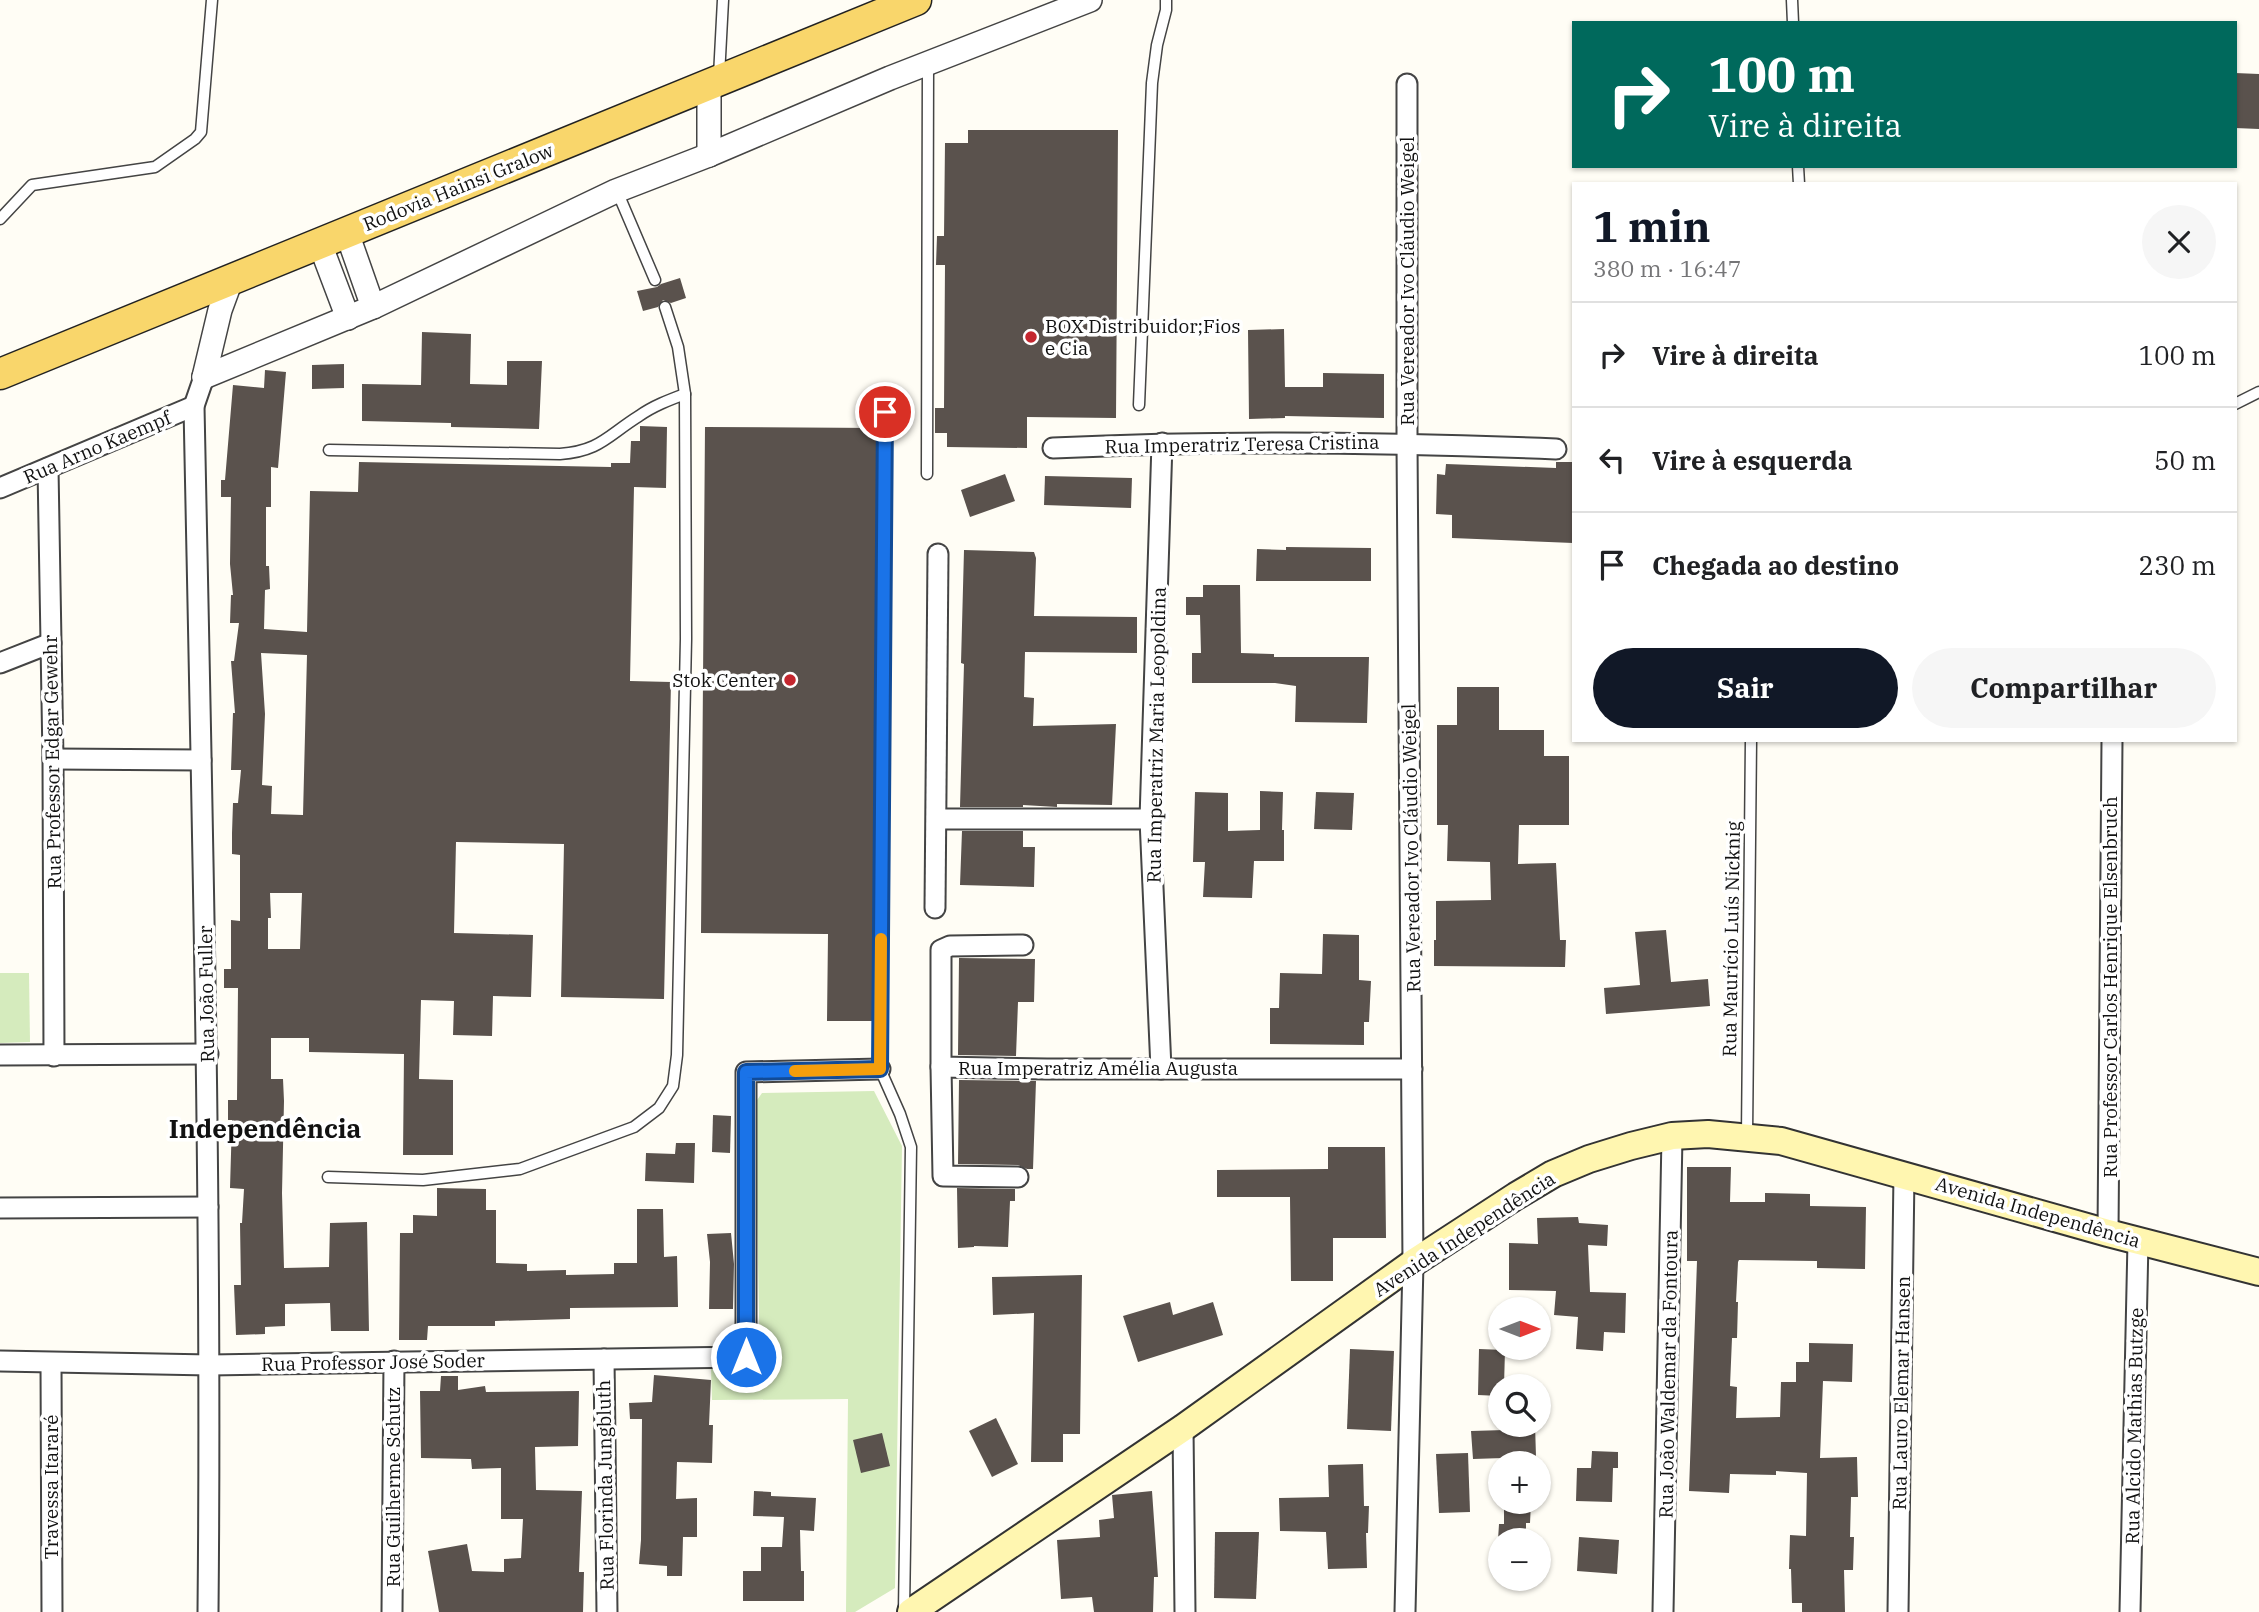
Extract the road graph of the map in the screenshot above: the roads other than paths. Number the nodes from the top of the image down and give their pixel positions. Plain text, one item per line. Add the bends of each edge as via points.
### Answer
1 (212, 0) edge
2 (723, 0) edge
3 (916, 0) edge
4 (1090, 0) edge
5 (1166, 0) edge
6 (1792, 0) edge
7 (1793, 21) edge
8 (928, 63) junction
9 (714, 82) junction
10 (1407, 85) dead end
11 (709, 155) junction
12 (617, 191) junction
13 (0, 219) edge
14 (347, 233) junction
15 (320, 244) junction
16 (231, 280) junction
17 (655, 280) dead end
18 (373, 307) junction
19 (666, 307) dead end
20 (348, 318) junction
21 (0, 374) edge
22 (204, 377) junction
23 (2259, 391) edge
24 (685, 394) junction
25 (2237, 403) edge
26 (1139, 405) dead end
27 (194, 406) junction
28 (885, 412) dead end
29 (1162, 443) junction
30 (1407, 443) junction
31 (1053, 448) dead end
32 (1556, 449) dead end
33 (329, 450) dead end
34 (48, 468) junction
35 (927, 474) dead end
36 (0, 488) edge
37 (938, 554) dead end
38 (51, 643) junction
39 (0, 663) edge
40 (1751, 742) edge
41 (2112, 742) edge
42 (53, 759) junction
43 (201, 760) junction
44 (937, 819) junction
45 (1150, 819) junction
46 (935, 908) dead end
47 (1023, 945) dead end
48 (208, 1054) junction
49 (0, 1055) edge
50 (54, 1056) junction
51 (941, 1067) junction
52 (880, 1069) junction
53 (1161, 1069) junction
54 (1412, 1069) junction
55 (1672, 1136) junction
56 (1747, 1138) junction
57 (1904, 1174) junction
58 (328, 1177) dead end
59 (1018, 1177) dead end
60 (0, 1208) edge
61 (208, 1208) junction
62 (2108, 1233) junction
63 (2138, 1241) junction
64 (1413, 1263) junction
65 (2259, 1272) edge
66 (604, 1359) junction
67 (394, 1361) junction
68 (0, 1362) edge
69 (51, 1363) junction
70 (210, 1365) junction
71 (1183, 1428) junction
72 (52, 1612) edge
73 (208, 1612) edge
74 (392, 1612) edge
75 (607, 1612) edge
76 (904, 1612) edge
77 (911, 1612) edge
78 (1185, 1612) edge
79 (1405, 1612) edge
80 (1663, 1612) edge
81 (1898, 1612) edge
82 (2130, 1612) edge

1 - 13 lane via 201,132 195,139 155,167 32,185
2 - 9 lane
3 - 9 main road, Rodovia Hainsi Gralow
4 - 8 street
5 - 26 lane via 1152,83
6 - 7 lane
8 - 11 street
8 - 35 lane
9 - 11 street
9 - 14 main road, Rodovia Hainsi Gralow
10 - 30 street, Rua Vereador Ivo Cláudio Weigel
11 - 12 street
12 - 17 lane
12 - 18 street
14 - 15 main road, Rodovia Hainsi Gralow
14 - 18 street
15 - 16 main road, Rodovia Hainsi Gralow
15 - 20 street
16 - 21 main road, Rodovia Hainsi Gralow
16 - 22 street
18 - 20 street
19 - 24 lane
20 - 22 street
22 - 27 street, Rua João Fuller
23 - 25 lane
24 - 33 lane via 650,409 597,446 577,453
24 - 58 lane via 686,639 673,1086 659,1108 634,1127 520,1169 423,1180
27 - 34 street, Rua Arno Kaempf
27 - 43 street, Rua João Fuller
28 - 52 lane
29 - 30 street, Rua Imperatriz Teresa Cristina
29 - 31 street, Rua Imperatriz Teresa Cristina
29 - 45 street, Rua Imperatriz Maria Leopoldina
30 - 32 street, Rua Imperatriz Teresa Cristina
30 - 54 street, Rua Vereador Ivo Cláudio Weigel
34 - 36 street, Rua Arno Kaempf
34 - 38 street, Rua Professor Edgar Gewehr
37 - 44 street
38 - 39 street
38 - 42 street, Rua Professor Edgar Gewehr
40 - 56 lane, Rua Maurício Luís Nicknig
41 - 62 street, Rua Professor Carlos Henrique Elsenbruch
42 - 43 street
42 - 50 street, Rua Professor Edgar Gewehr
43 - 48 street, Rua João Fuller
44 - 45 street
44 - 46 street
45 - 53 street, Rua Imperatriz Maria Leopoldina
47 - 51 street, Rua Imperatriz Amélia Augusta via 941,950
48 - 50 street
48 - 61 street, Rua João Fuller
49 - 50 street
51 - 53 street, Rua Imperatriz Amélia Augusta
51 - 59 street via 943,1177
52 - 66 street, Rua Professor José Soder via 746,1072 746,1357
52 - 76 lane via 911,1147
53 - 54 street, Rua Imperatriz Amélia Augusta
54 - 64 street, Rua Vereador Ivo Cláudio Weigel
55 - 56 main road, Avenida Independência
55 - 64 main road, Avenida Independência via 1553,1174
55 - 80 street, Rua João Waldemar da Fontoura
56 - 57 main road, Avenida Independência via 1781,1141
57 - 62 main road, Avenida Independência
57 - 81 street, Rua Lauro Elemar Hansen
60 - 61 street
61 - 70 street, Rua João Fuller
62 - 63 main road, Avenida Independência
63 - 65 main road, Avenida Independência
63 - 82 street, Rua Alcido Mathias Butzge
64 - 71 main road, Avenida Independência
64 - 79 street, Rua Vereador Ivo Cláudio Weigel
66 - 67 street, Rua Professor José Soder
66 - 75 street, Rua Florinda Jungbluth
67 - 70 street, Rua Professor José Soder
67 - 74 street, Rua Guilherme Schutz
68 - 69 street, Rua Professor José Soder
69 - 70 street, Rua Professor José Soder
69 - 72 street, Travessa Itararé
70 - 73 street, Rua João Fuller
71 - 77 main road, Avenida Independência
71 - 78 street

